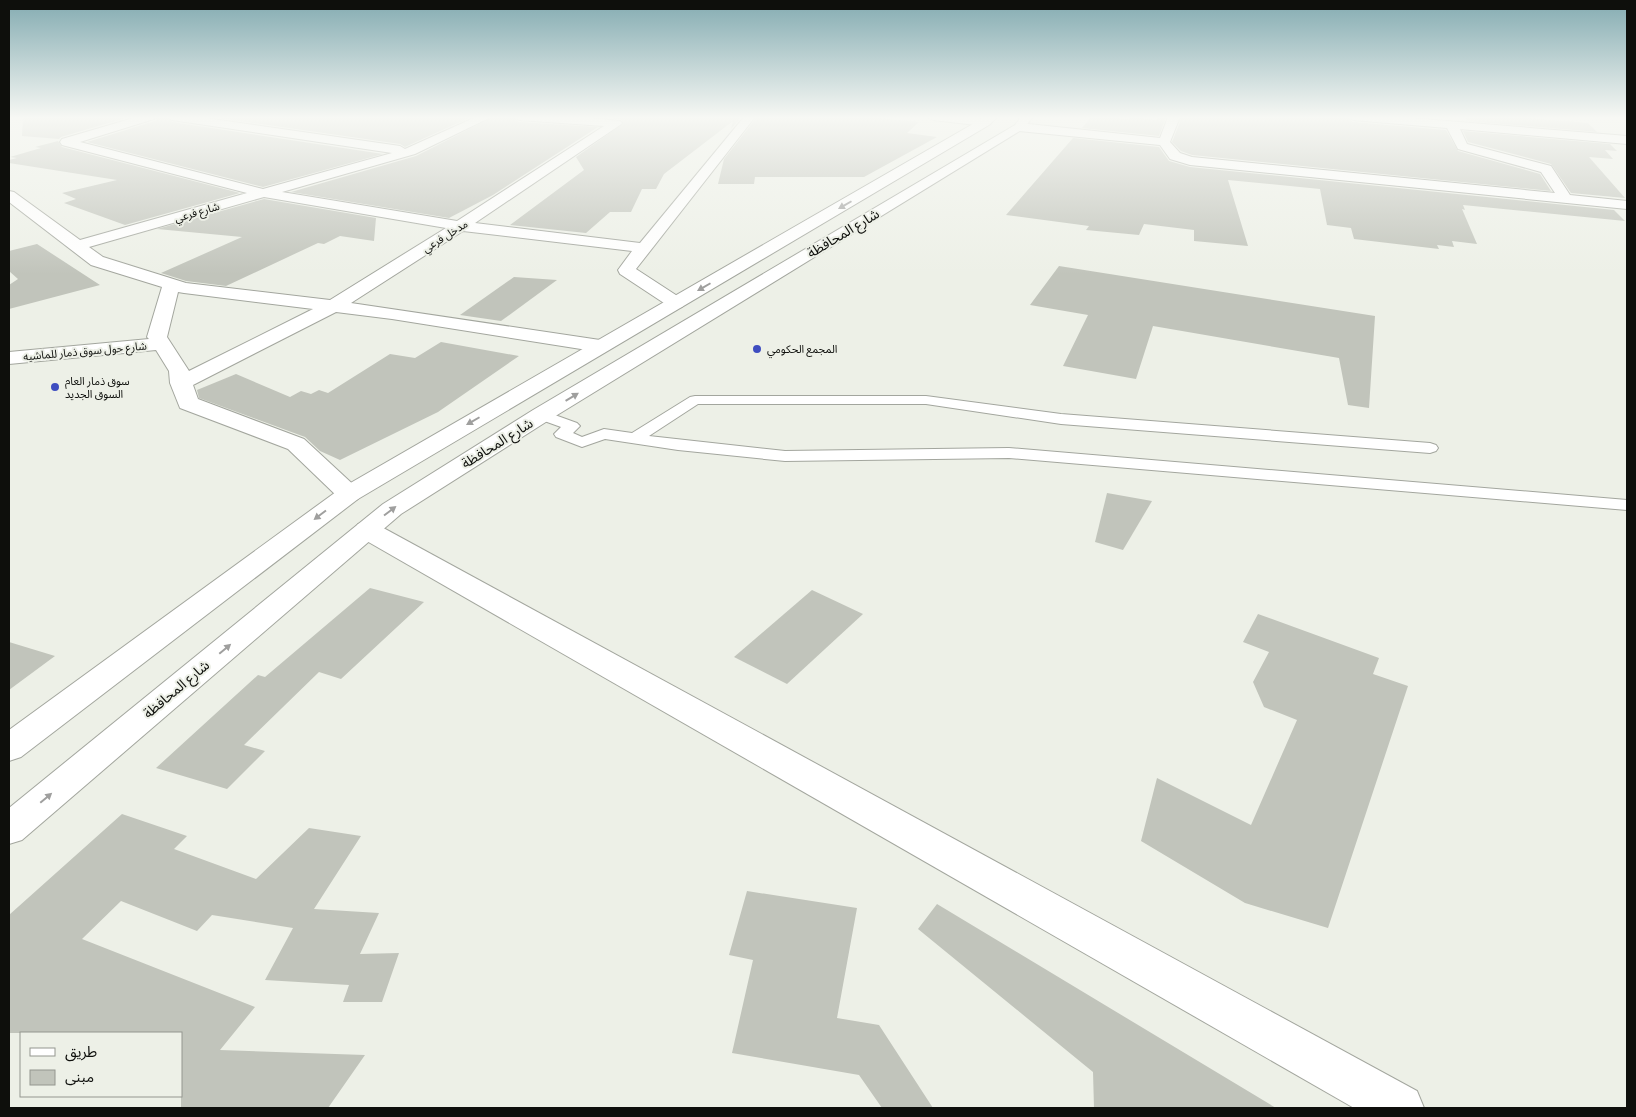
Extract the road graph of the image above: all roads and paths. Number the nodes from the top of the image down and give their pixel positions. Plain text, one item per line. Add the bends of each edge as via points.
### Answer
1 (171, 169) edge
2 (347, 169) edge
3 (546, 169) edge
4 (708, 169) edge
5 (904, 169) edge
6 (945, 169) edge
7 (1272, 169) edge
8 (1546, 169) edge
9 (263, 193) junction
10 (9, 195) edge
11 (1565, 198) junction
12 (1627, 205) edge
13 (460, 226) junction
14 (77, 246) junction
15 (644, 248) junction
16 (171, 284) junction
17 (676, 303) junction
18 (333, 306) junction
19 (161, 344) junction
20 (600, 346) junction
21 (9, 358) edge
22 (182, 383) junction
23 (503, 403) junction
24 (541, 415) junction
25 (634, 439) junction
26 (1430, 448) dead end
27 (348, 494) junction
28 (1627, 505) edge
29 (367, 530) junction
30 (9, 748) edge
31 (9, 829) edge
32 (1400, 1108) edge

1 - 9 street
2 - 9 street, شارع فرعي
3 - 13 street, مدخل فرعي
4 - 15 street
5 -> 17 street, شارع المحافظة
24 -> 6 street, شارع المحافظة
7 - 11 street
8 - 11 street
9 - 13 street
9 - 14 street, شارع فرعي
10 - 14 street
11 - 12 street
13 - 15 street
13 - 18 street, مدخل فرعي
14 - 16 street via 97,261
15 - 17 street via 626,270
16 - 18 street
16 - 19 street via 157,337
17 - 20 street, شارع المحافظة
18 - 20 street
18 - 22 street, مدخل فرعي
19 - 21 street, شارع حول سوق ذمار للماشيه
19 - 22 street via 179,371
20 - 23 street, شارع المحافظة
22 - 27 street via 188,403 296,444
23 - 24 street
23 -> 27 street, شارع المحافظة
24 - 25 lane via 572,426 562,434 582,442 604,434
29 -> 24 street, شارع المحافظة via 392,509
25 - 26 lane via 694,400 926,400 1061,419
25 - 28 lane via 785,456 1009,453
27 -> 30 street, شارع المحافظة
31 -> 29 street, شارع المحافظة
29 - 32 street

